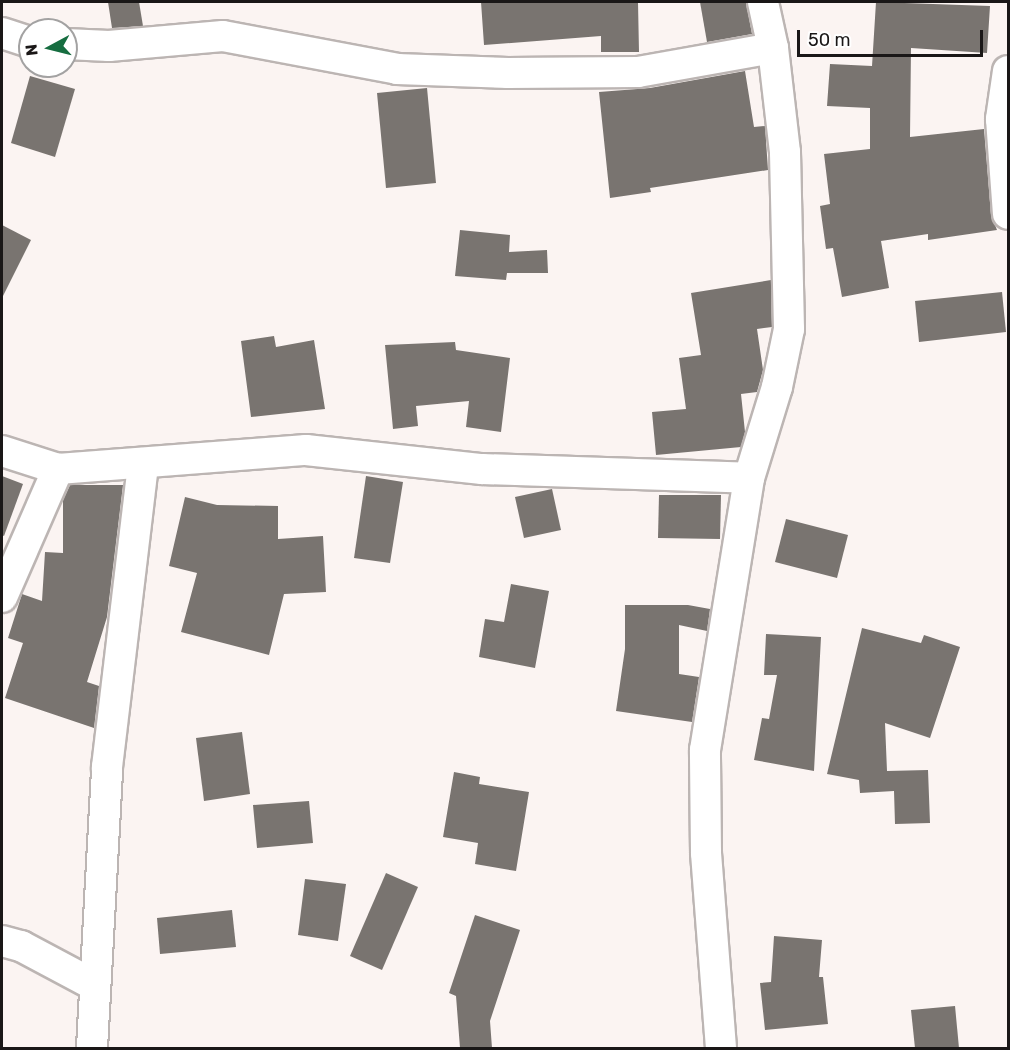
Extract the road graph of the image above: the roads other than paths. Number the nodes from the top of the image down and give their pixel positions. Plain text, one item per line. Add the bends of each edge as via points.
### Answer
1 (763, 2) edge
2 (2, 33) edge
3 (18, 38) edge
4 (78, 45) edge
5 (773, 48) junction
6 (1008, 71) edge
7 (1008, 214) edge
8 (2, 451) edge
9 (142, 463) junction
10 (58, 469) junction
11 (749, 478) junction
12 (2, 597) edge
13 (2, 941) edge
14 (94, 984) junction
15 (92, 1048) edge
16 (721, 1048) edge

1 - 5 street
2 - 3 street
4 - 5 street via 109,46 223,36 397,69 508,73 638,72
5 - 11 street via 785,152 789,329 777,387
6 - 7 street via 1001,119
8 - 10 street
9 - 10 street
9 - 11 street via 306,450 482,469
9 - 14 street via 106,766
10 - 12 street
11 - 16 street via 705,750 706,852
13 - 14 street via 21,946
14 - 15 street

